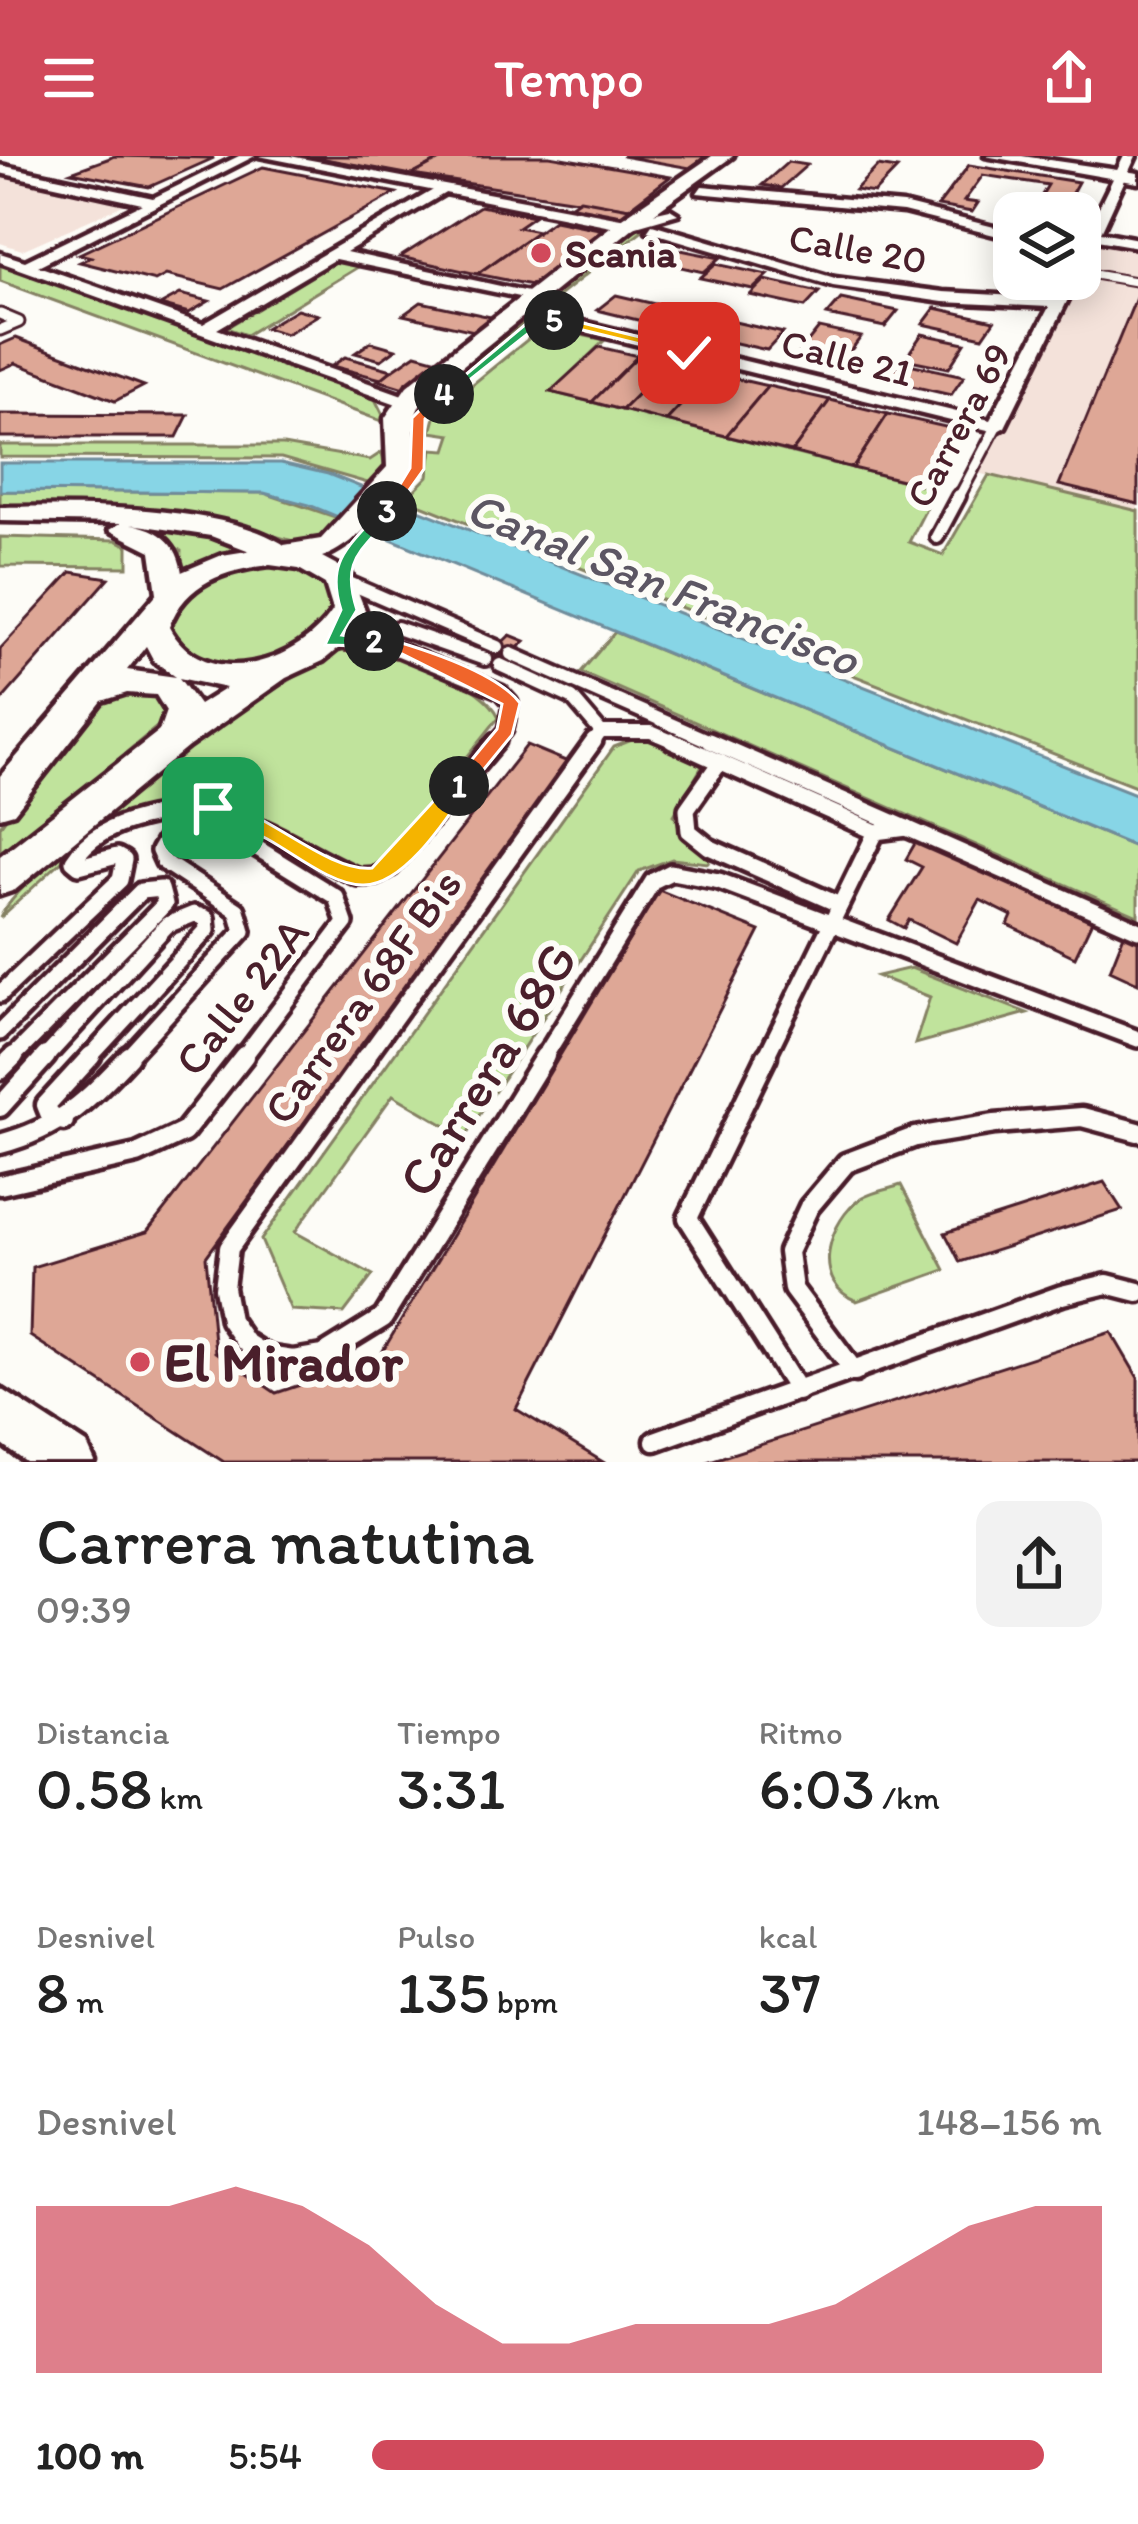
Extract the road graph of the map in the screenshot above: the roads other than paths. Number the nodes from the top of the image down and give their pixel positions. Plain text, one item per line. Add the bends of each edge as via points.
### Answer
1 (23, 156) edge
2 (249, 156) edge
3 (266, 156) edge
4 (724, 156) edge
5 (746, 156) edge
6 (992, 156) edge
7 (1026, 156) edge
8 (0, 167) edge
9 (1130, 171) edge
10 (442, 189) junction
11 (702, 190) junction
12 (153, 202) junction
13 (1101, 221) edge
14 (649, 222) junction
15 (993, 231) edge
16 (1101, 236) edge
17 (1138, 243) edge
18 (334, 254) junction
19 (0, 257) edge
20 (26, 266) junction
21 (1101, 276) edge
22 (1138, 282) edge
23 (1060, 300) edge
24 (1058, 304) junction
25 (540, 307) junction
26 (0, 314) edge
27 (0, 330) edge
28 (205, 330) junction
29 (405, 402) junction
30 (996, 427) junction
31 (394, 491) junction
32 (0, 514) edge
33 (0, 528) edge
34 (358, 532) junction
35 (937, 537) dead end
36 (286, 557) junction
37 (339, 579) junction
38 (164, 601) junction
39 (331, 641) junction
40 (485, 659) dead end
41 (500, 665) dead end
42 (279, 669) junction
43 (85, 695) junction
44 (602, 733) junction
45 (175, 739) junction
46 (720, 762) junction
47 (0, 803) edge
48 (907, 827) junction
49 (877, 832) junction
50 (0, 879) edge
51 (835, 914) junction
52 (1138, 930) edge
53 (0, 994) edge
54 (0, 1032) edge
55 (1138, 1039) edge
56 (0, 1070) edge
57 (0, 1107) edge
58 (64, 1120) junction
59 (1138, 1132) edge
60 (0, 1144) edge
61 (0, 1185) edge
62 (1138, 1292) edge
63 (382, 1318) joint
64 (855, 1372) junction
65 (798, 1391) junction
66 (0, 1413) edge
67 (655, 1441) dead end
68 (68, 1461) edge
69 (48, 1462) edge

1 - 8 street
2 - 12 street
3 - 10 street, Calle 20
4 - 14 main road
5 - 11 main road
6 - 9 street
7 - 9 street
8 - 12 street
9 - 13 street
10 - 14 street, Calle 20
10 - 18 street
11 - 14 main road
11 - 15 street via 903,208
12 - 20 street
14 - 24 street, Calle 20 via 833,282
14 - 25 main road
16 - 17 street
18 - 25 street, Calle 21
18 - 28 street
19 - 20 street
20 - 28 street
21 - 22 lane
23 - 24 street, Carrera 69
24 - 30 street, Carrera 69
25 - 29 main road
25 - 30 street, Calle 21
25 - 31 main road via 428,407 416,424 417,469
26 - 27 lane via 20,322
28 - 29 street
29 - 31 main road
30 - 35 lane, Carrera 69
31 - 34 main road
32 - 36 street via 187,522
33 - 38 street via 146,533 170,554
34 - 36 main road
34 - 37 main road
36 - 37 main road
36 - 38 main road via 229,562
37 - 39 main road via 349,610
37 - 48 lane
38 - 42 main road via 157,644 170,658 192,670
38 - 43 main road
39 - 40 lane via 395,624
39 - 42 main road
39 - 53 lane, Calle 22A via 406,649 511,703 506,730 391,867 358,878 238,812 180,808 121,824 73,861 117,856 124,860 120,880
41 - 44 lane via 576,700
42 - 45 main road
43 - 45 main road via 122,681 173,689 184,711
43 - 47 main road
44 - 46 lane via 651,731
44 - 63 lane, Carrera 68F Bis via 230,1248 222,1279 228,1319 245,1346 272,1360 316,1360 357,1343
45 - 50 main road
46 - 49 lane
46 - 51 lane via 687,809 689,831
48 - 49 lane
48 - 52 lane
49 - 51 lane
51 - 55 lane
51 - 63 lane, Carrera 68G via 671,872 653,881
51 - 65 lane via 688,1218
54 - 56 lane via 141,891 161,889 165,904
57 - 58 lane via 167,925 194,914 206,918 207,930 46,1105
58 - 60 lane
58 - 61 lane, Calle 22A via 243,931 237,910 164,862 159,851 170,832 191,826 230,834 336,897 345,923 337,940 184,1132 137,1154
59 - 64 lane via 1082,1117 995,1124 915,1137 846,1163 809,1207 788,1252 793,1289
62 - 64 lane via 1107,1284 1062,1295
64 - 65 lane
65 - 67 lane
66 - 68 street
68 - 69 street

